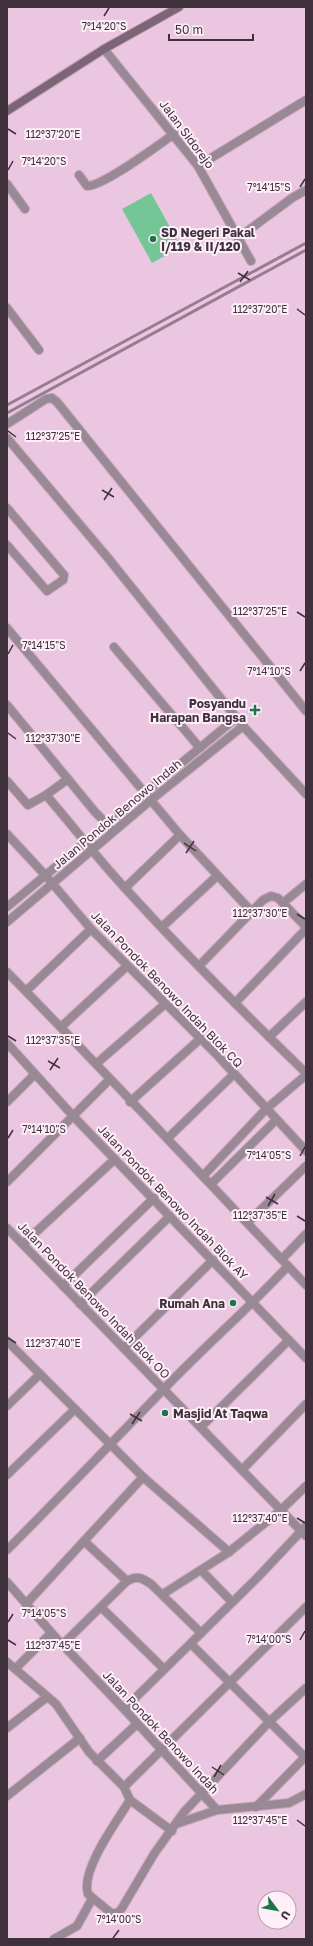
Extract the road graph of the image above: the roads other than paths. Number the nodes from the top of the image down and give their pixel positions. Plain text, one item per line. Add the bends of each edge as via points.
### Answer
1 (179, 7) edge
2 (104, 49) junction
3 (306, 100) edge
4 (7, 110) edge
5 (174, 134) junction
6 (198, 166) junction
7 (79, 175) dead end
8 (7, 184) edge
9 (306, 190) edge
10 (25, 209) dead end
11 (238, 238) junction
12 (251, 261) dead end
13 (7, 308) edge
14 (39, 350) dead end
15 (7, 424) edge
16 (7, 438) edge
17 (7, 508) edge
18 (7, 546) edge
19 (8, 630) edge
20 (114, 647) dead end
21 (7, 705) edge
22 (306, 711) edge
23 (236, 718) junction
24 (243, 726) junction
25 (200, 748) junction
26 (68, 779) junction
27 (7, 781) edge
28 (145, 793) junction
29 (306, 794) edge
30 (46, 795) junction
31 (151, 800) junction
32 (107, 824) junction
33 (114, 832) junction
34 (7, 834) edge
35 (180, 835) junction
36 (85, 843) junction
37 (92, 851) junction
38 (46, 876) junction
39 (217, 876) junction
40 (53, 884) junction
41 (306, 884) edge
42 (125, 888) junction
43 (281, 900) junction
44 (7, 907) edge
45 (252, 912) junction
46 (7, 922) edge
47 (162, 927) junction
48 (306, 928) edge
49 (91, 929) junction
50 (127, 966) junction
51 (199, 966) junction
52 (7, 972) edge
53 (26, 991) junction
54 (306, 1002) edge
55 (235, 1003) junction
56 (165, 1004) junction
57 (61, 1027) junction
58 (269, 1037) junction
59 (200, 1039) junction
60 (7, 1043) edge
61 (96, 1064) junction
62 (35, 1074) junction
63 (234, 1074) junction
64 (306, 1074) edge
65 (110, 1080) junction
66 (7, 1102) edge
67 (130, 1102) junction
68 (266, 1109) junction
69 (74, 1117) junction
70 (276, 1120) junction
71 (168, 1138) junction
72 (306, 1151) edge
73 (115, 1159) junction
74 (306, 1166) edge
75 (203, 1176) junction
76 (7, 1182) edge
77 (211, 1184) junction
78 (154, 1198) junction
79 (170, 1216) junction
80 (248, 1222) junction
81 (7, 1228) edge
82 (306, 1234) edge
83 (23, 1244) junction
84 (282, 1259) junction
85 (213, 1260) junction
86 (288, 1266) junction
87 (306, 1285) edge
88 (63, 1286) junction
89 (253, 1303) junction
90 (80, 1304) junction
91 (289, 1340) junction
92 (7, 1341) edge
93 (124, 1348) junction
94 (306, 1358) edge
95 (40, 1374) junction
96 (164, 1389) junction
97 (306, 1404) edge
98 (7, 1406) edge
99 (75, 1409) junction
100 (201, 1427) junction
101 (112, 1445) junction
102 (242, 1470) junction
103 (7, 1476) edge
104 (143, 1477) junction
105 (306, 1486) edge
106 (281, 1510) junction
107 (304, 1531) edge
108 (84, 1541) junction
109 (7, 1550) edge
110 (229, 1552) junction
111 (201, 1570) junction
112 (127, 1581) junction
113 (7, 1582) edge
114 (163, 1594) junction
115 (232, 1602) junction
116 (26, 1604) junction
117 (102, 1608) junction
118 (306, 1608) edge
119 (51, 1633) junction
120 (201, 1633) junction
121 (191, 1644) junction
122 (62, 1645) junction
123 (7, 1662) edge
124 (16, 1668) junction
125 (164, 1669) junction
126 (231, 1681) junction
127 (306, 1688) edge
128 (47, 1697) junction
129 (124, 1709) junction
130 (270, 1721) junction
131 (137, 1724) junction
132 (7, 1728) edge
133 (80, 1738) junction
134 (162, 1751) junction
135 (306, 1757) edge
136 (97, 1761) junction
137 (124, 1787) junction
138 (202, 1793) junction
139 (306, 1794) edge
140 (7, 1796) edge
141 (130, 1800) junction
142 (256, 1806) junction
143 (217, 1810) junction
144 (173, 1827) junction
145 (92, 1899) junction
146 (54, 1939) edge

1 - 2 main road
2 - 4 main road
2 - 5 street, Jalan Sidorejo
3 - 6 street
5 - 6 street, Jalan Sidorejo
5 - 7 street via 94,185 87,186
6 - 11 street, Jalan Sidorejo
8 - 10 street
9 - 11 street
11 - 12 street, Jalan Sidorejo
13 - 14 street
15 - 22 street via 46,399 52,398 57,402
16 - 23 street via 108,558
17 - 18 street via 64,575 63,580 47,591
19 - 28 street
20 - 25 street
21 - 26 street
23 - 24 street
23 - 25 street, Jalan Pondok Benowo Indah
24 - 29 street
24 - 31 street, Jalan Pondok Benowo Indah
25 - 28 street, Jalan Pondok Benowo Indah
26 - 30 street
26 - 32 street
27 - 30 street via 28,805
28 - 31 street
28 - 32 street, Jalan Pondok Benowo Indah
30 - 36 street
31 - 33 street, Jalan Pondok Benowo Indah
31 - 35 street
32 - 33 street
32 - 36 street, Jalan Pondok Benowo Indah
33 - 37 street, Jalan Pondok Benowo Indah
34 - 38 street, Jalan Pondok Benowo Indah Blok CQ
35 - 39 street
35 - 42 street
36 - 37 street
36 - 38 street, Jalan Pondok Benowo Indah
37 - 40 street, Jalan Pondok Benowo Indah
37 - 42 street
38 - 40 street, Jalan Pondok Benowo Indah Blok CQ
38 - 44 street, Jalan Pondok Benowo Indah
39 - 45 street
39 - 47 street
40 - 46 street, Jalan Pondok Benowo Indah
40 - 49 street, Jalan Pondok Benowo Indah Blok CQ
41 - 43 street
42 - 47 street
43 - 45 street via 271,896 266,898
43 - 48 street
45 - 51 street
47 - 51 street
48 - 55 street
49 - 50 street, Jalan Pondok Benowo Indah Blok CQ
49 - 53 street
50 - 56 street, Jalan Pondok Benowo Indah Blok CQ
50 - 57 street
51 - 55 street
52 - 53 street
53 - 57 street
54 - 58 street
55 - 58 street
56 - 59 street, Jalan Pondok Benowo Indah Blok CQ
56 - 61 street
57 - 61 street
58 - 64 street
59 - 63 street, Jalan Pondok Benowo Indah Blok CQ
59 - 67 street
60 - 62 street, Jalan Pondok Benowo Indah Blok AY
61 - 65 street
62 - 66 street
62 - 69 street, Jalan Pondok Benowo Indah Blok AY
63 - 68 street, Jalan Pondok Benowo Indah Blok CQ
63 - 71 street
64 - 68 street
65 - 67 street
65 - 69 street
67 - 71 street
68 - 70 street, Jalan Pondok Benowo Indah Blok CQ
68 - 75 street
69 - 73 street, Jalan Pondok Benowo Indah Blok AY
69 - 76 street
70 - 72 street, Jalan Pondok Benowo Indah Blok CQ
70 - 77 street
71 - 75 street
73 - 78 street, Jalan Pondok Benowo Indah Blok AY
73 - 83 street
74 - 80 street
75 - 77 street
77 - 80 street
78 - 79 street, Jalan Pondok Benowo Indah Blok AY
78 - 88 street
79 - 85 street, Jalan Pondok Benowo Indah Blok AY
79 - 90 street
80 - 84 street
81 - 83 street, Jalan Pondok Benowo Indah Blok OO
82 - 84 street
83 - 88 street, Jalan Pondok Benowo Indah Blok OO
84 - 86 street
85 - 89 street, Jalan Pondok Benowo Indah Blok AY
85 - 93 street
86 - 87 street
86 - 89 street
88 - 90 street, Jalan Pondok Benowo Indah Blok OO
89 - 91 street, Jalan Pondok Benowo Indah Blok AY
89 - 96 street
90 - 93 street, Jalan Pondok Benowo Indah Blok OO
91 - 94 street, Jalan Pondok Benowo Indah Blok AY
91 - 100 street
92 - 95 street
93 - 96 street, Jalan Pondok Benowo Indah Blok OO
95 - 98 street
95 - 99 street
96 - 100 street, Jalan Pondok Benowo Indah Blok OO
96 - 101 street
97 - 102 street
99 - 101 street
99 - 103 street
100 - 102 street, Jalan Pondok Benowo Indah Blok OO
101 - 104 street
101 - 109 street
102 - 106 street, Jalan Pondok Benowo Indah Blok OO
104 - 108 street
104 - 110 street
105 - 106 street
106 - 107 street, Jalan Pondok Benowo Indah Blok OO
106 - 110 street
107 - 115 street
108 - 112 street
108 - 116 street
110 - 111 street
111 - 114 street
111 - 115 street
112 - 114 street via 133,1577 140,1577
112 - 117 street
113 - 116 street, Jalan Pondok Benowo Indah
114 - 120 street
115 - 120 street
116 - 119 street, Jalan Pondok Benowo Indah
117 - 122 street
117 - 125 street
118 - 126 street
119 - 122 street, Jalan Pondok Benowo Indah
119 - 124 street
120 - 121 street
121 - 125 street
121 - 126 street
122 - 129 street, Jalan Pondok Benowo Indah
123 - 124 street
124 - 128 street
125 - 129 street
126 - 130 street
126 - 134 street
127 - 130 street
128 - 132 street
128 - 133 street via 62,1711
129 - 131 street, Jalan Pondok Benowo Indah
130 - 135 street
130 - 138 street
131 - 134 street, Jalan Pondok Benowo Indah
131 - 136 street
133 - 136 street
133 - 140 street
134 - 137 street
134 - 138 street, Jalan Pondok Benowo Indah
135 - 142 street
136 - 137 street
137 - 141 street
138 - 143 street, Jalan Pondok Benowo Indah
138 - 144 street
139 - 142 street, Jalan Pondok Benowo Indah via 289,1803
141 - 144 street
141 - 145 street via 90,1870 87,1891
142 - 143 street, Jalan Pondok Benowo Indah
143 - 144 street, Jalan Pondok Benowo Indah
144 - 145 street via 120,1912 110,1913
145 - 146 street via 77,1926

